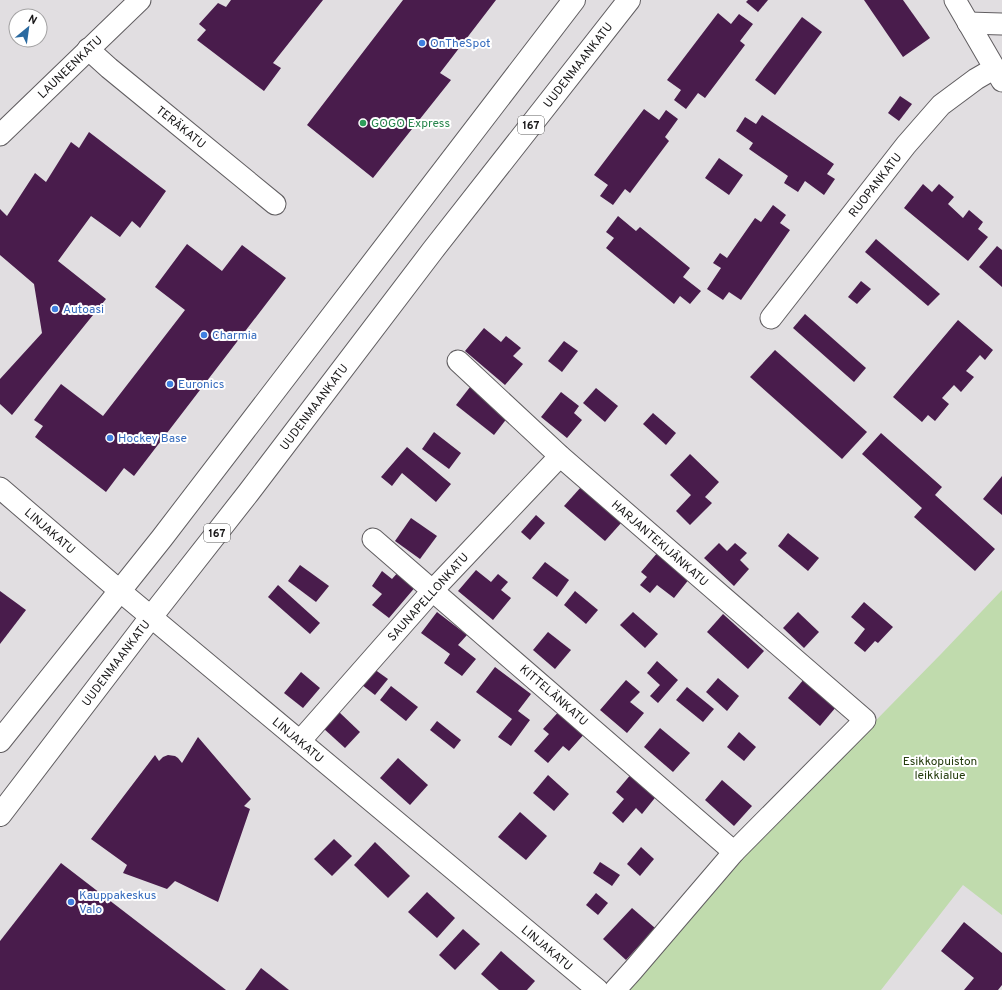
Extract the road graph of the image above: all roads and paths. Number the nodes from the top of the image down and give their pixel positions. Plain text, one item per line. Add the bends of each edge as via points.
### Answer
1 (140, 0) edge
2 (574, 0) edge
3 (628, 0) edge
4 (955, 0) edge
5 (968, 23) junction
6 (1002, 24) edge
7 (88, 50) junction
8 (998, 74) edge
9 (0, 136) edge
10 (275, 204) dead end
11 (771, 318) dead end
12 (458, 362) dead end
13 (560, 456) junction
14 (0, 488) edge
15 (373, 539) dead end
16 (433, 590) junction
17 (120, 591) junction
18 (151, 617) junction
19 (0, 741) edge
20 (300, 742) junction
21 (0, 815) edge
22 (734, 852) junction
23 (598, 990) edge
24 (615, 990) edge

1 - 7 street, LAUNEENKATU
2 - 17 main road
3 - 18 main road, UUDENMAANKATU / 167
4 - 5 street
5 - 6 street
5 - 8 street
7 - 9 street, LAUNEENKATU
7 - 10 street, TERÄKATU
8 - 11 street, RUOPANKATU via 976,79 941,104
12 - 13 street, HARJANTEKIJÄNKATU
13 - 16 street, SAUNAPELLONKATU
13 - 22 street, HARJANTEKIJÄNKATU via 866,720
14 - 17 street, LINJAKATU
15 - 16 street, KITTELÄNKATU
16 - 20 street, SAUNAPELLONKATU
16 - 22 street, KITTELÄNKATU
17 - 18 street, LINJAKATU
17 - 19 main road
18 - 20 street, LINJAKATU
18 - 21 main road, UUDENMAANKATU / 167
20 - 23 street, LINJAKATU
22 - 24 street

